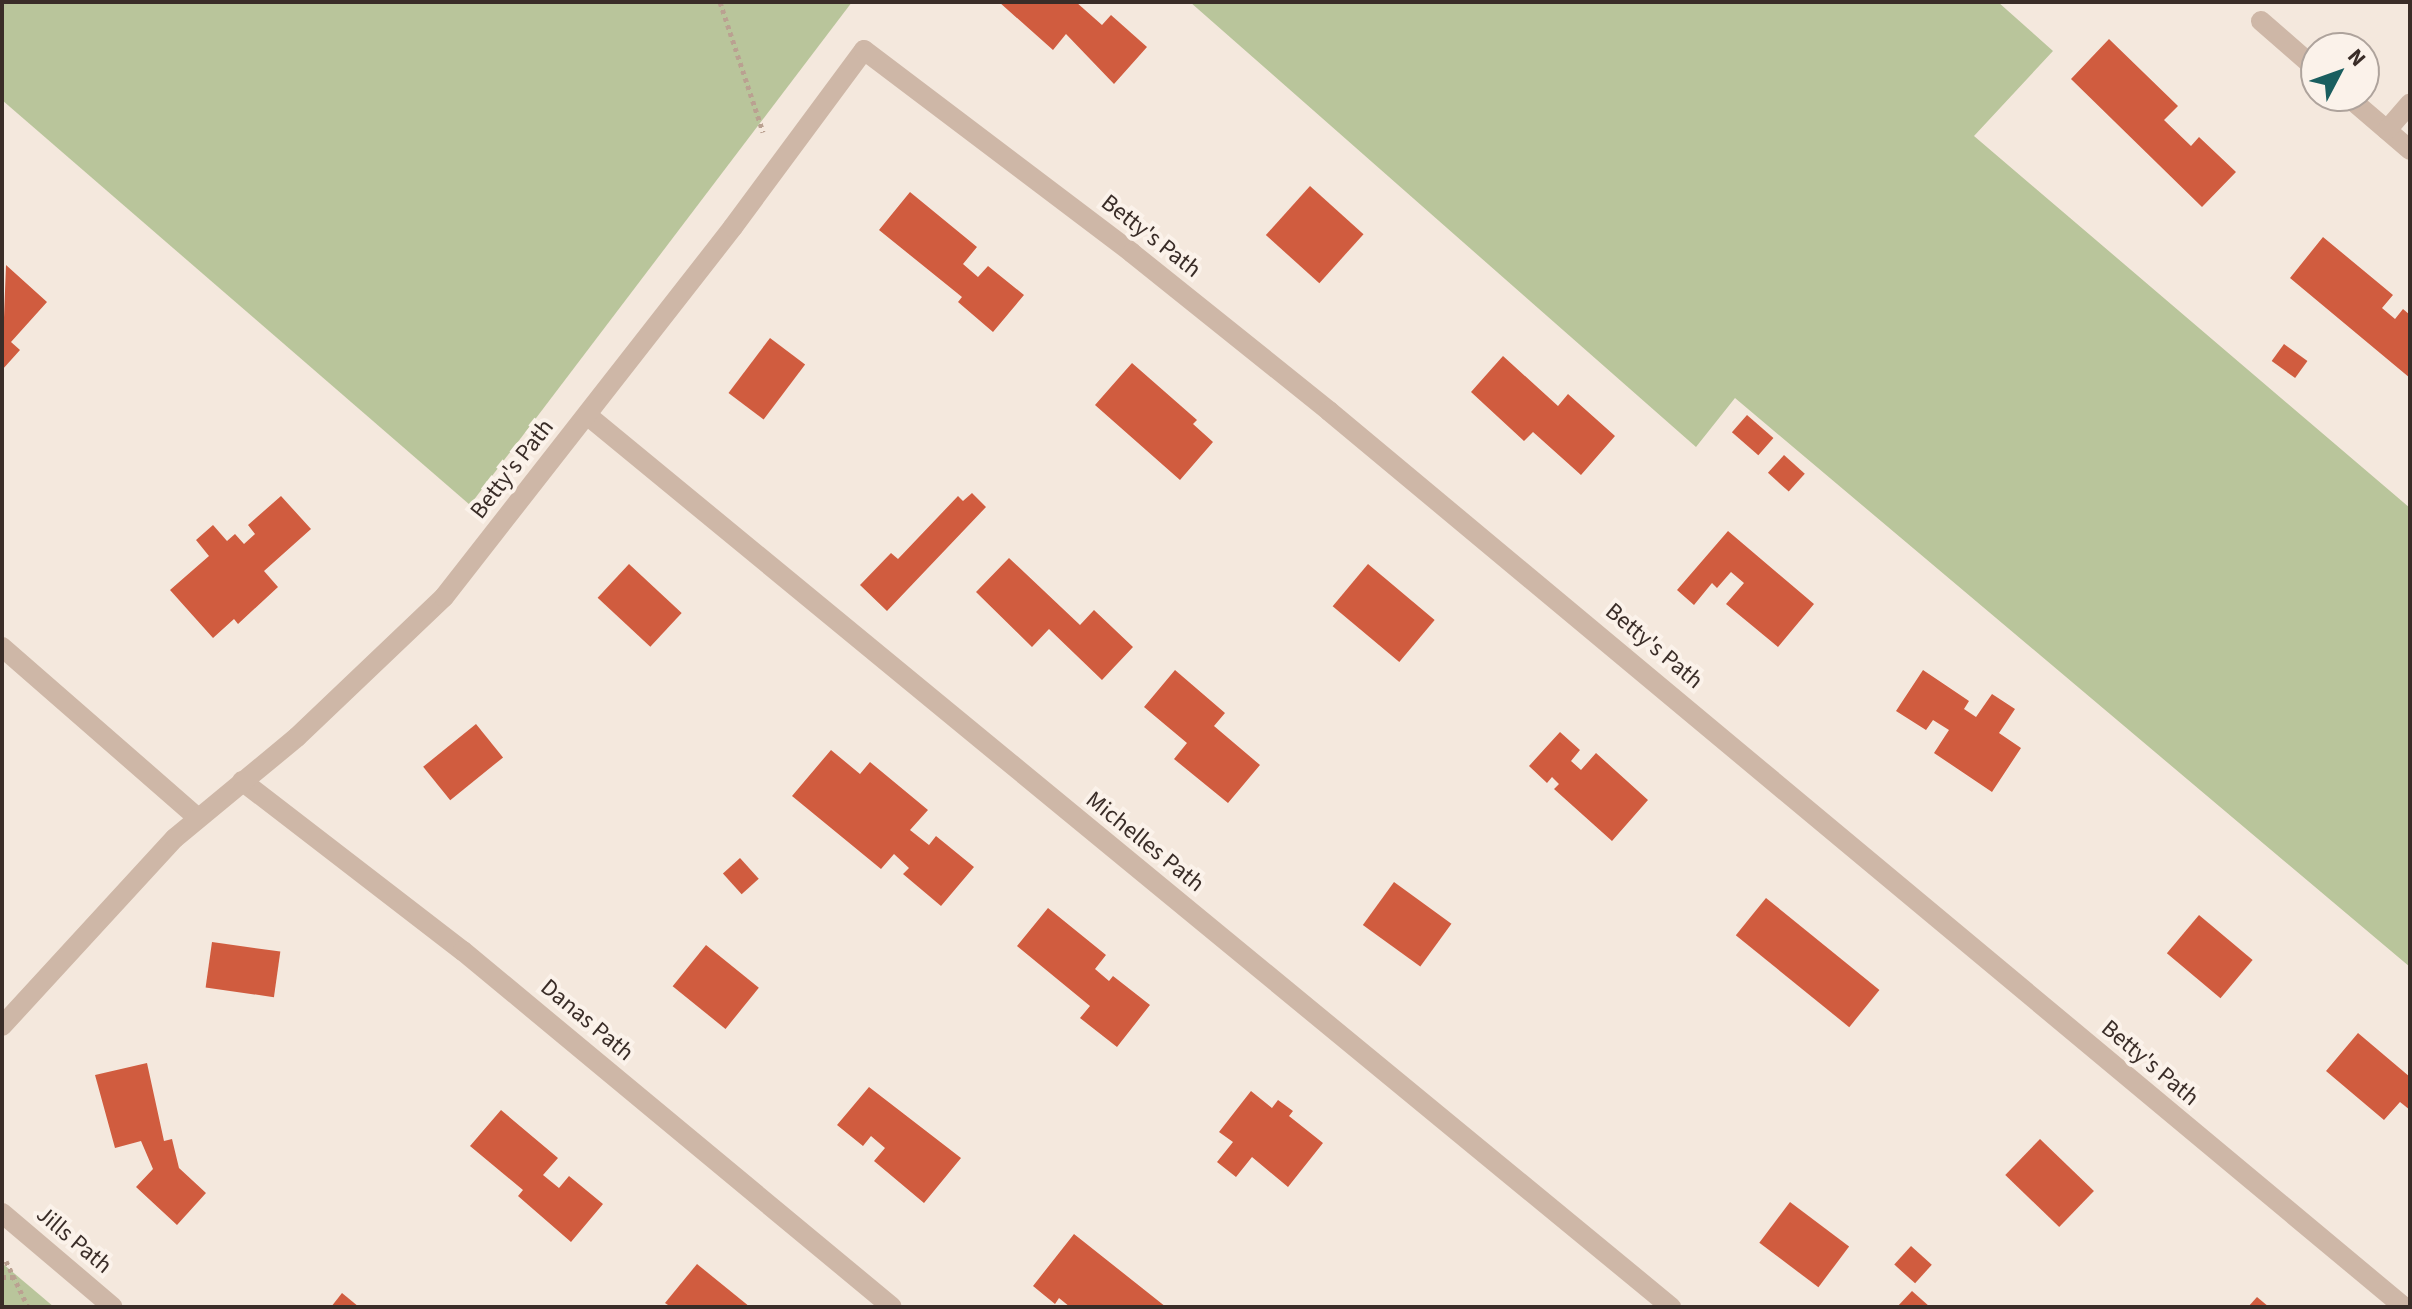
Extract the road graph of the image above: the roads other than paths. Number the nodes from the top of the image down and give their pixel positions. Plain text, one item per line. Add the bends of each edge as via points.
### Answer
1 (2261, 21) dead end
2 (2300, 55) edge
3 (2410, 104) edge
4 (2366, 112) edge
5 (2387, 130) junction
6 (2410, 150) edge
7 (587, 415) junction
8 (2, 647) edge
9 (242, 781) junction
10 (198, 818) junction
11 (2, 1026) edge
12 (2, 1213) edge
13 (113, 1307) edge
14 (892, 1307) edge
15 (1671, 1307) edge
16 (2404, 1307) edge

1 - 2 street
3 - 5 street
4 - 5 street
5 - 6 street
7 - 9 street, Betty's Path via 444,597 367,673
7 - 15 street, Michelles Path
7 - 16 street, Betty's Path via 864,50 1329,411
8 - 10 street
9 - 10 street, Betty's Path
9 - 14 street, Danas Path via 463,951
10 - 11 street, Betty's Path
12 - 13 street, Jills Path

